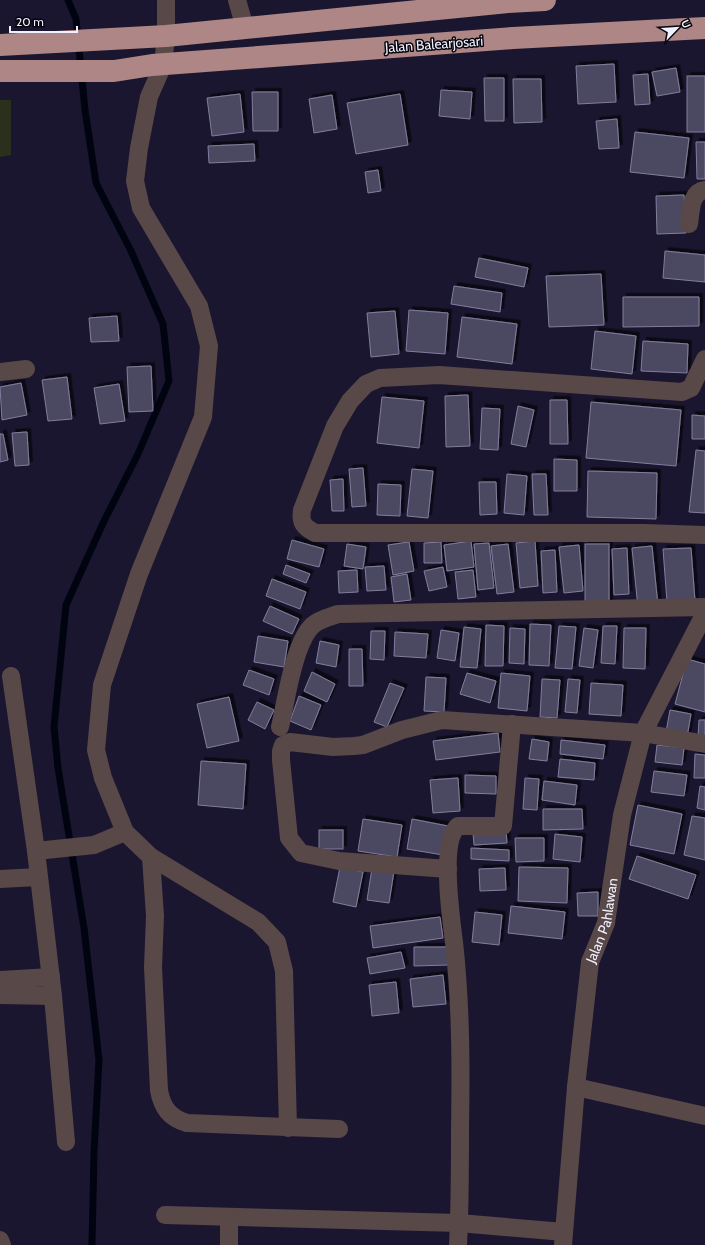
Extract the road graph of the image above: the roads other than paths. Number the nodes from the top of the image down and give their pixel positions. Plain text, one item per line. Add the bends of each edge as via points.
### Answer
1 (168, 0) edge
2 (237, 0) edge
3 (545, 0) edge
4 (508, 1) edge
5 (245, 28) junction
6 (705, 28) edge
7 (166, 36) junction
8 (0, 45) edge
9 (163, 65) junction
10 (0, 71) edge
11 (705, 190) edge
12 (689, 224) dead end
13 (705, 359) edge
14 (26, 369) dead end
15 (0, 372) edge
16 (705, 535) edge
17 (705, 607) edge
18 (705, 613) edge
19 (11, 676) dead end
20 (512, 724) junction
21 (280, 727) dead end
22 (643, 733) junction
23 (705, 744) edge
24 (125, 832) junction
25 (36, 851) junction
26 (151, 857) junction
27 (448, 868) junction
28 (38, 877) junction
29 (0, 879) edge
30 (51, 977) junction
31 (0, 980) edge
32 (0, 995) edge
33 (53, 996) junction
34 (576, 1087) junction
35 (705, 1116) edge
36 (288, 1128) junction
37 (339, 1129) dead end
38 (66, 1142) dead end
39 (165, 1215) dead end
40 (229, 1218) junction
41 (459, 1223) junction
42 (563, 1239) edge
43 (0, 1240) edge
44 (2, 1245) edge
45 (229, 1245) edge
46 (458, 1245) edge

1 - 7 street
2 - 5 street
3 - 4 highway
4 - 5 highway
5 - 7 highway
6 - 9 highway, Jalan Balearjosari via 513,38
7 - 8 highway
7 - 9 street
9 - 10 highway, Jalan Balearjosari via 114,71
9 - 24 street via 149,97 135,180 141,208 199,306 209,346 203,417 139,574 102,685 96,750 103,778
11 - 12 street via 698,192 694,197
13 - 16 street via 691,388 682,392 439,375 380,378 366,384 342,413 302,510 301,519 305,528 315,533
14 - 15 street
17 - 21 street via 338,614 326,617 313,625 298,651
18 - 22 street, Jalan Pahlawan
19 - 25 street
20 - 22 street
20 - 27 street via 503,826 458,826 452,833
20 - 27 street via 442,720 402,730 364,745 333,747 290,742 283,745 281,760 289,838 301,853 339,861
22 - 23 street
22 - 34 street, Jalan Pahlawan via 622,815 606,923 590,962
24 - 25 street via 94,845
24 - 26 street
25 - 28 street
26 - 36 street via 258,922 277,942 284,971
26 - 36 street via 159,1090 164,1106 174,1117 187,1122
27 - 41 street via 458,976 461,1046
28 - 29 street
28 - 30 street
30 - 31 street
30 - 33 street
32 - 33 street
33 - 38 street
34 - 35 street
34 - 42 street, Jalan Pahlawan
36 - 37 street
39 - 40 street
40 - 41 street
40 - 45 street
41 - 42 street
41 - 46 street
43 - 44 street

